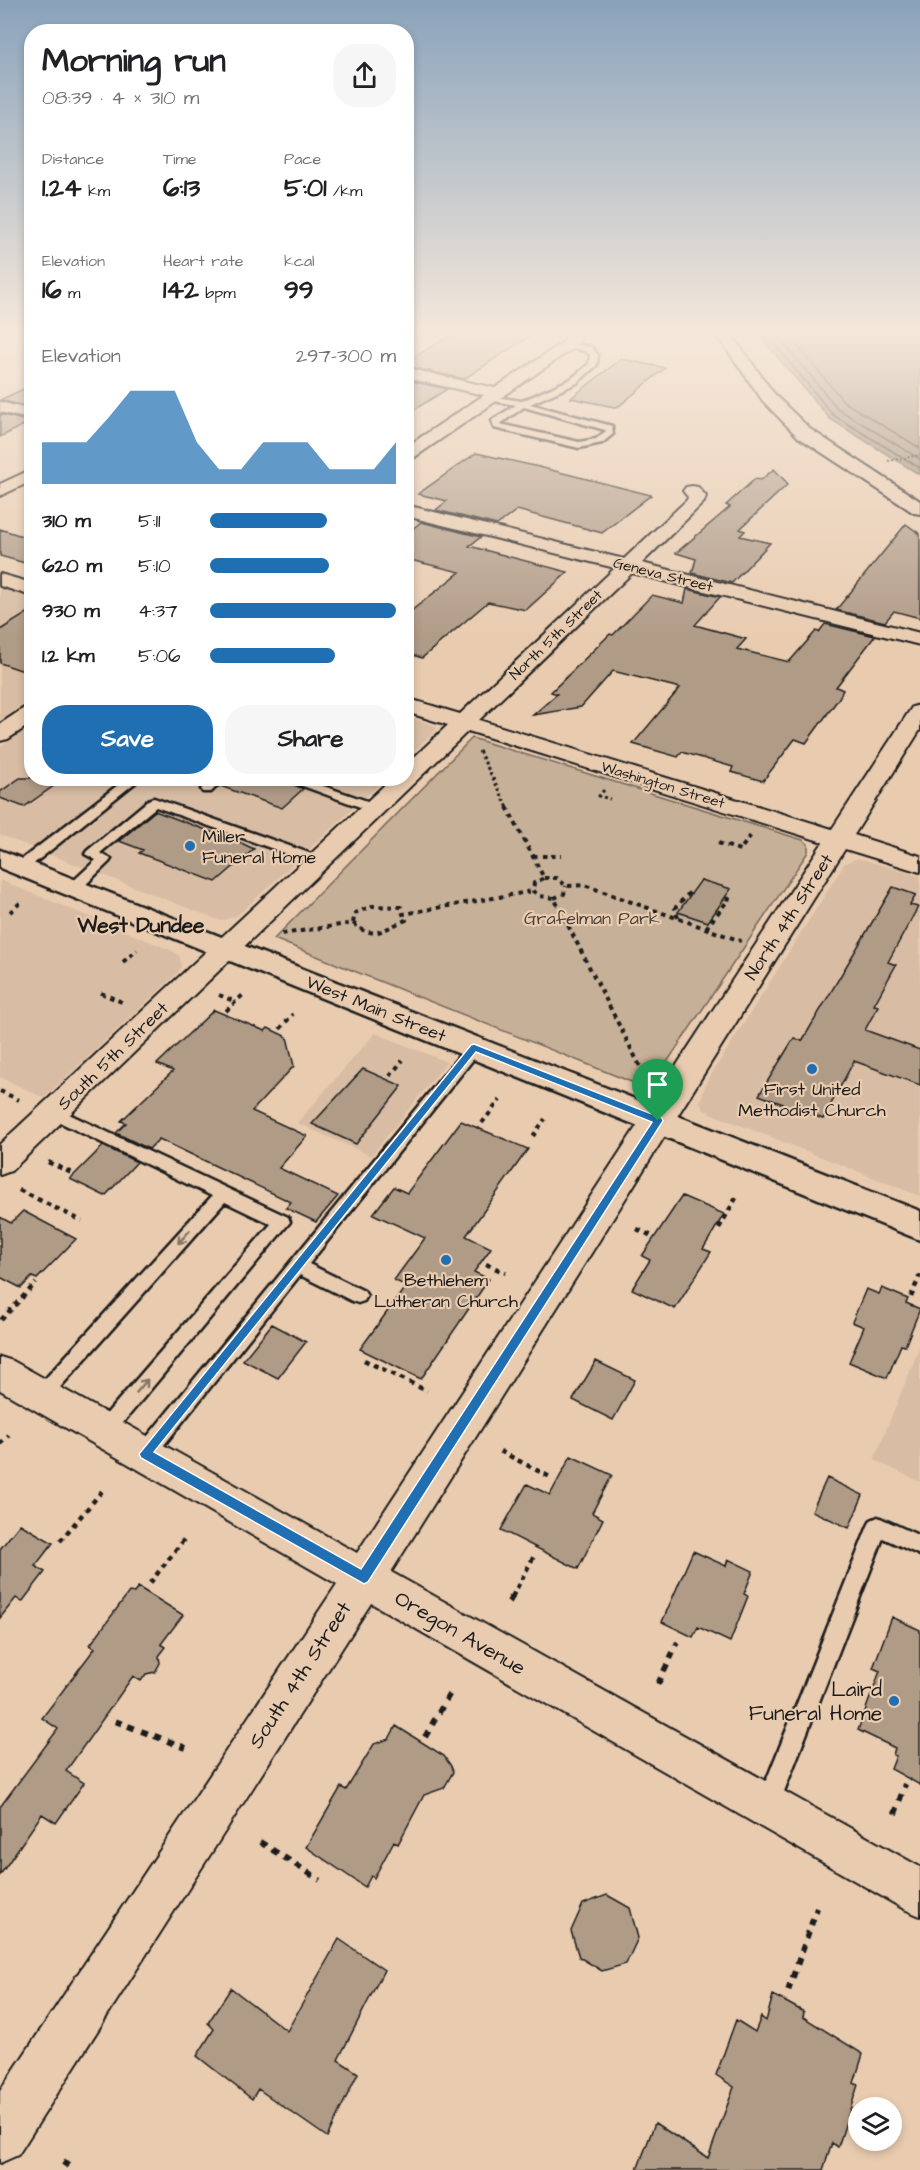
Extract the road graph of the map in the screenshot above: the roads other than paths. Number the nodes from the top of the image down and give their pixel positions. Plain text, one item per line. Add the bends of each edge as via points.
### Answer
1 (435, 435) edge
2 (537, 435) edge
3 (606, 435) edge
4 (807, 435) edge
5 (414, 450) edge
6 (24, 478) edge
7 (0, 491) edge
8 (692, 491) dead end
9 (920, 509) edge
10 (414, 512) edge
11 (629, 566) junction
12 (0, 580) edge
13 (24, 588) edge
14 (920, 639) edge
15 (414, 707) edge
16 (920, 712) edge
17 (24, 718) edge
18 (465, 723) junction
19 (3, 730) edge
20 (414, 771) edge
21 (123, 786) edge
22 (210, 786) edge
23 (310, 786) edge
24 (398, 786) edge
25 (207, 789) dead end
26 (375, 808) junction
27 (838, 839) junction
28 (319, 861) junction
29 (11, 862) edge
30 (920, 864) edge
31 (75, 888) junction
32 (226, 949) junction
33 (474, 1047) junction
34 (54, 1113) junction
35 (658, 1121) junction
36 (0, 1164) edge
37 (223, 1194) junction
38 (920, 1226) edge
39 (298, 1267) junction
40 (358, 1296) dead end
41 (0, 1372) edge
42 (41, 1396) junction
43 (104, 1431) junction
44 (146, 1454) junction
45 (920, 1546) edge
46 (364, 1578) junction
47 (766, 1807) junction
48 (920, 1893) edge
49 (0, 2138) edge

1 - 5 street
2 - 3 lane via 579,445 599,441
4 - 9 street
6 - 7 street
8 - 11 street, North 5th Street via 696,502
10 - 11 street, Geneva Street
11 - 14 street, Geneva Street
11 - 18 street, North 5th Street
12 - 13 street
15 - 18 street, Washington Street
16 - 27 street, North 4th Street
17 - 19 street
18 - 20 street, North 5th Street
18 - 27 street, Washington Street
21 - 29 lane
22 - 25 lane
23 - 26 lane
24 - 26 street, North 5th Street
26 - 28 street, North 5th Street
27 - 30 street, Washington Street
27 - 35 street, North 4th Street
28 - 31 lane via 154,802 92,854 105,859
28 - 32 street, North 5th Street
29 - 31 main road, West Main Street
31 - 32 main road, West Main Street
32 - 33 main road, West Main Street
32 - 34 street, South 5th Street
33 - 35 main road, West Main Street
33 - 39 lane
34 - 36 street, South 5th Street
34 - 37 lane
35 - 38 main road, West Main Street
35 - 46 street, South 4th Street
37 -> 42 lane
43 -> 37 lane via 282,1222
39 - 40 lane
39 - 44 lane
41 - 42 street, Oregon Avenue
42 - 43 street, Oregon Avenue
43 - 44 street, Oregon Avenue
44 - 46 street, Oregon Avenue
45 - 47 lane via 878,1526
46 - 47 street, Oregon Avenue
46 - 49 street, South 4th Street
47 - 48 street, Oregon Avenue

